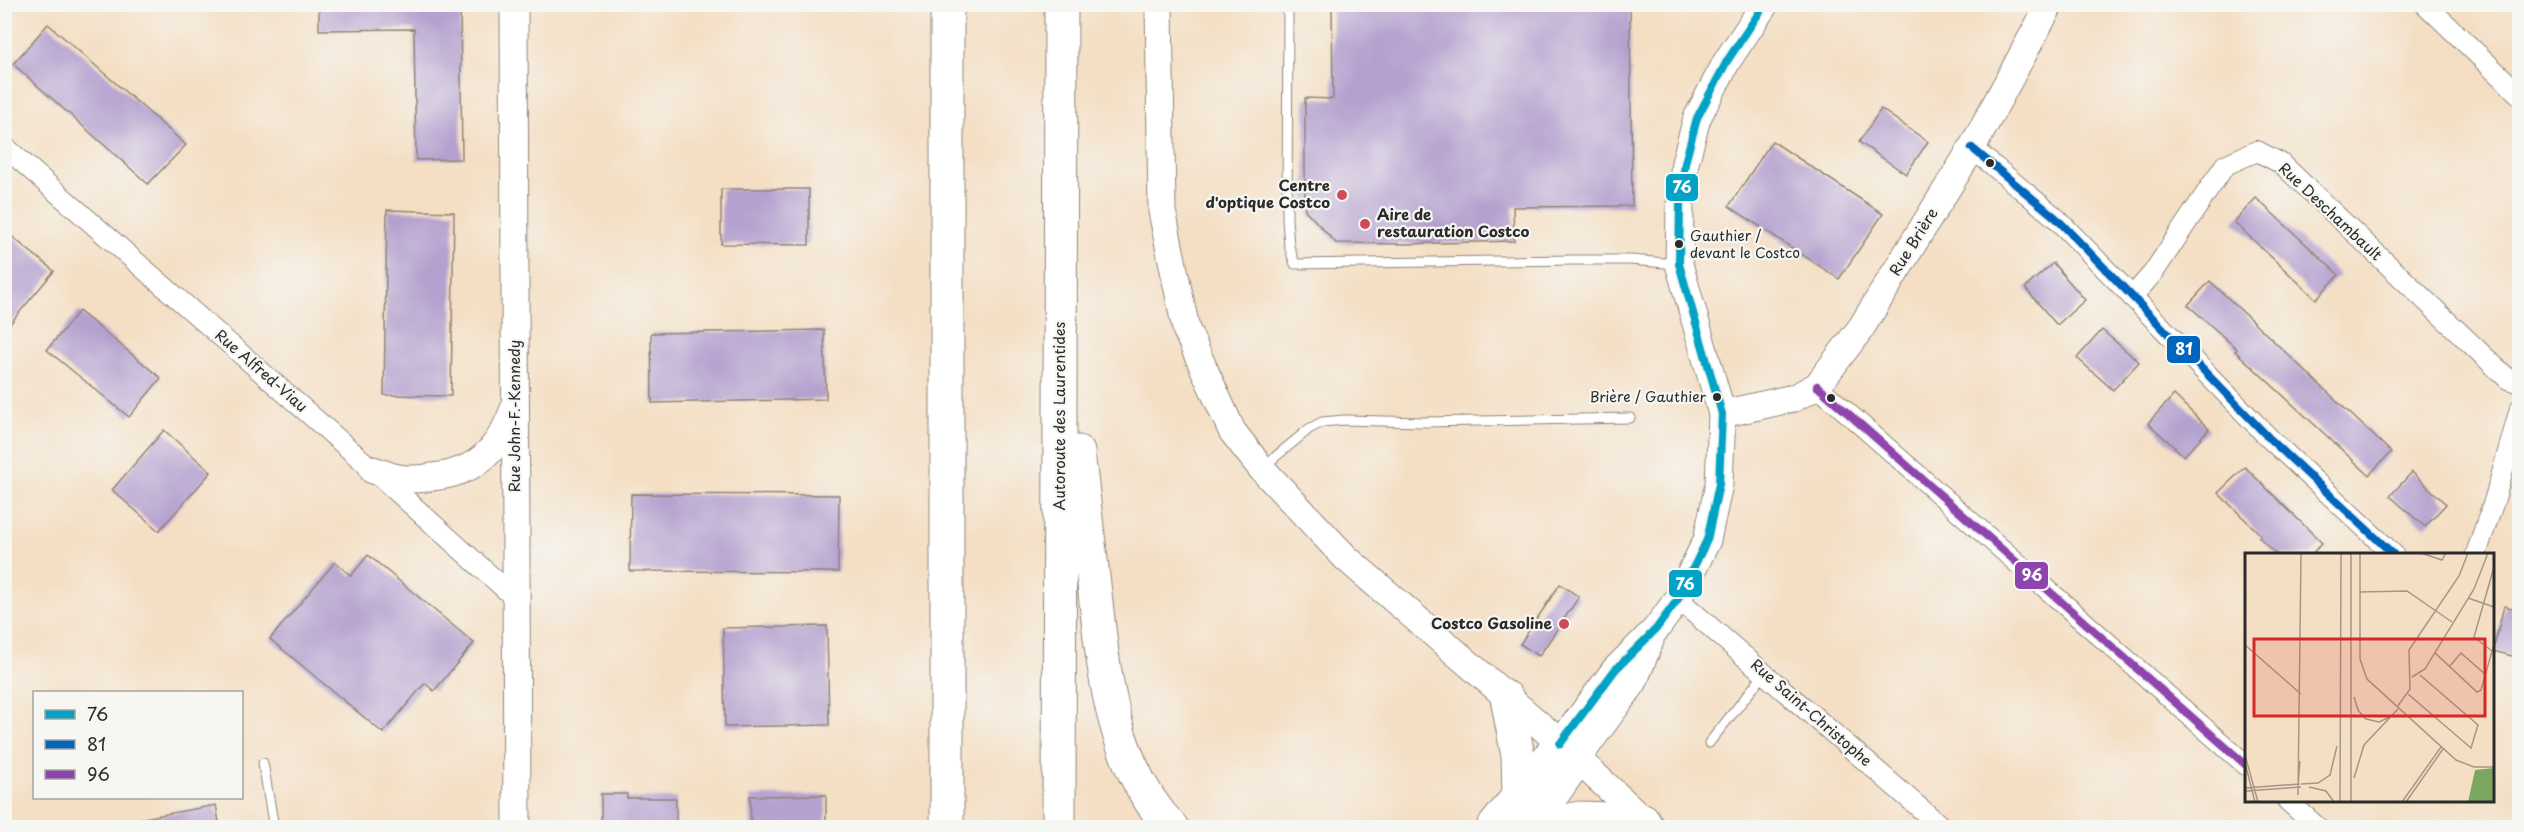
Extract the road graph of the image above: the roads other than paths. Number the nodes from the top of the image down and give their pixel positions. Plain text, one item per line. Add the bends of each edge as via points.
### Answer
1 (514, 4) edge
2 (947, 4) edge
3 (1061, 4) edge
4 (1159, 4) edge
5 (1288, 4) edge
6 (1765, 4) edge
7 (2050, 4) edge
8 (2425, 4) edge
9 (2520, 95) edge
10 (4, 146) edge
11 (1972, 148) junction
12 (1678, 264) junction
13 (2132, 297) junction
14 (1061, 302) junction
15 (2520, 383) edge
16 (1817, 386) junction
17 (514, 407) junction
18 (2520, 410) edge
19 (1722, 414) junction
20 (1630, 418) dead end
21 (1261, 468) junction
22 (373, 470) junction
23 (2391, 553) edge
24 (2477, 553) edge
25 (515, 598) junction
26 (1678, 599) junction
27 (1765, 673) junction
28 (1507, 698) junction
29 (1708, 743) dead end
30 (1569, 751) junction
31 (263, 763) dead end
32 (2245, 763) edge
33 (1519, 795) junction
34 (2288, 802) edge
35 (1648, 824) edge
36 (274, 828) edge
37 (517, 828) edge
38 (947, 828) edge
39 (1059, 828) edge
40 (1172, 828) edge
41 (1493, 828) edge
42 (1531, 828) edge
43 (1943, 828) edge
44 (2318, 828) edge

1 - 17 street, Rue John-F.-Kennedy
2 - 38 highway
3 - 14 highway, Autoroute des Laurentides
4 - 21 street via 1162,211 1186,329 1232,431
5 - 12 lane via 1287,219 1288,246 1295,264 1587,260
6 - 12 street via 1727,61 1697,118 1685,163
7 - 11 street, Rue Brière
8 - 9 street
10 - 22 street, Rue Alfred-Viau
11 - 13 street via 2056,218
11 - 16 street, Rue Brière via 1861,328
12 - 19 street
13 - 15 street, Rue Deschambault via 2153,273 2225,165 2257,151 2282,164 2508,380
13 - 23 street via 2270,440
14 - 39 highway, Autoroute des Laurentides
14 - 40 highway via 1108,692 1118,733 1135,773
16 - 19 street, Rue Brière via 1794,398
16 - 32 street
17 - 22 street via 492,451 472,467 448,476 421,479 400,479
17 - 25 street, Rue John-F.-Kennedy
18 - 24 street
19 - 26 street via 1719,484 1707,540
20 - 21 lane via 1322,422
21 - 28 street via 1346,558
22 - 25 street, Rue Alfred-Viau
25 - 37 street, Rue John-F.-Kennedy
26 - 27 street, Rue Saint-Christophe
26 - 30 street via 1656,629 1616,670
27 - 29 lane
27 - 43 street, Rue Saint-Christophe
28 - 30 street
28 - 33 highway via 1519,763
30 - 33 highway
30 - 35 street
30 - 42 highway
31 - 36 lane
33 - 41 highway
34 - 44 street
35 - 42 highway via 1580,818

